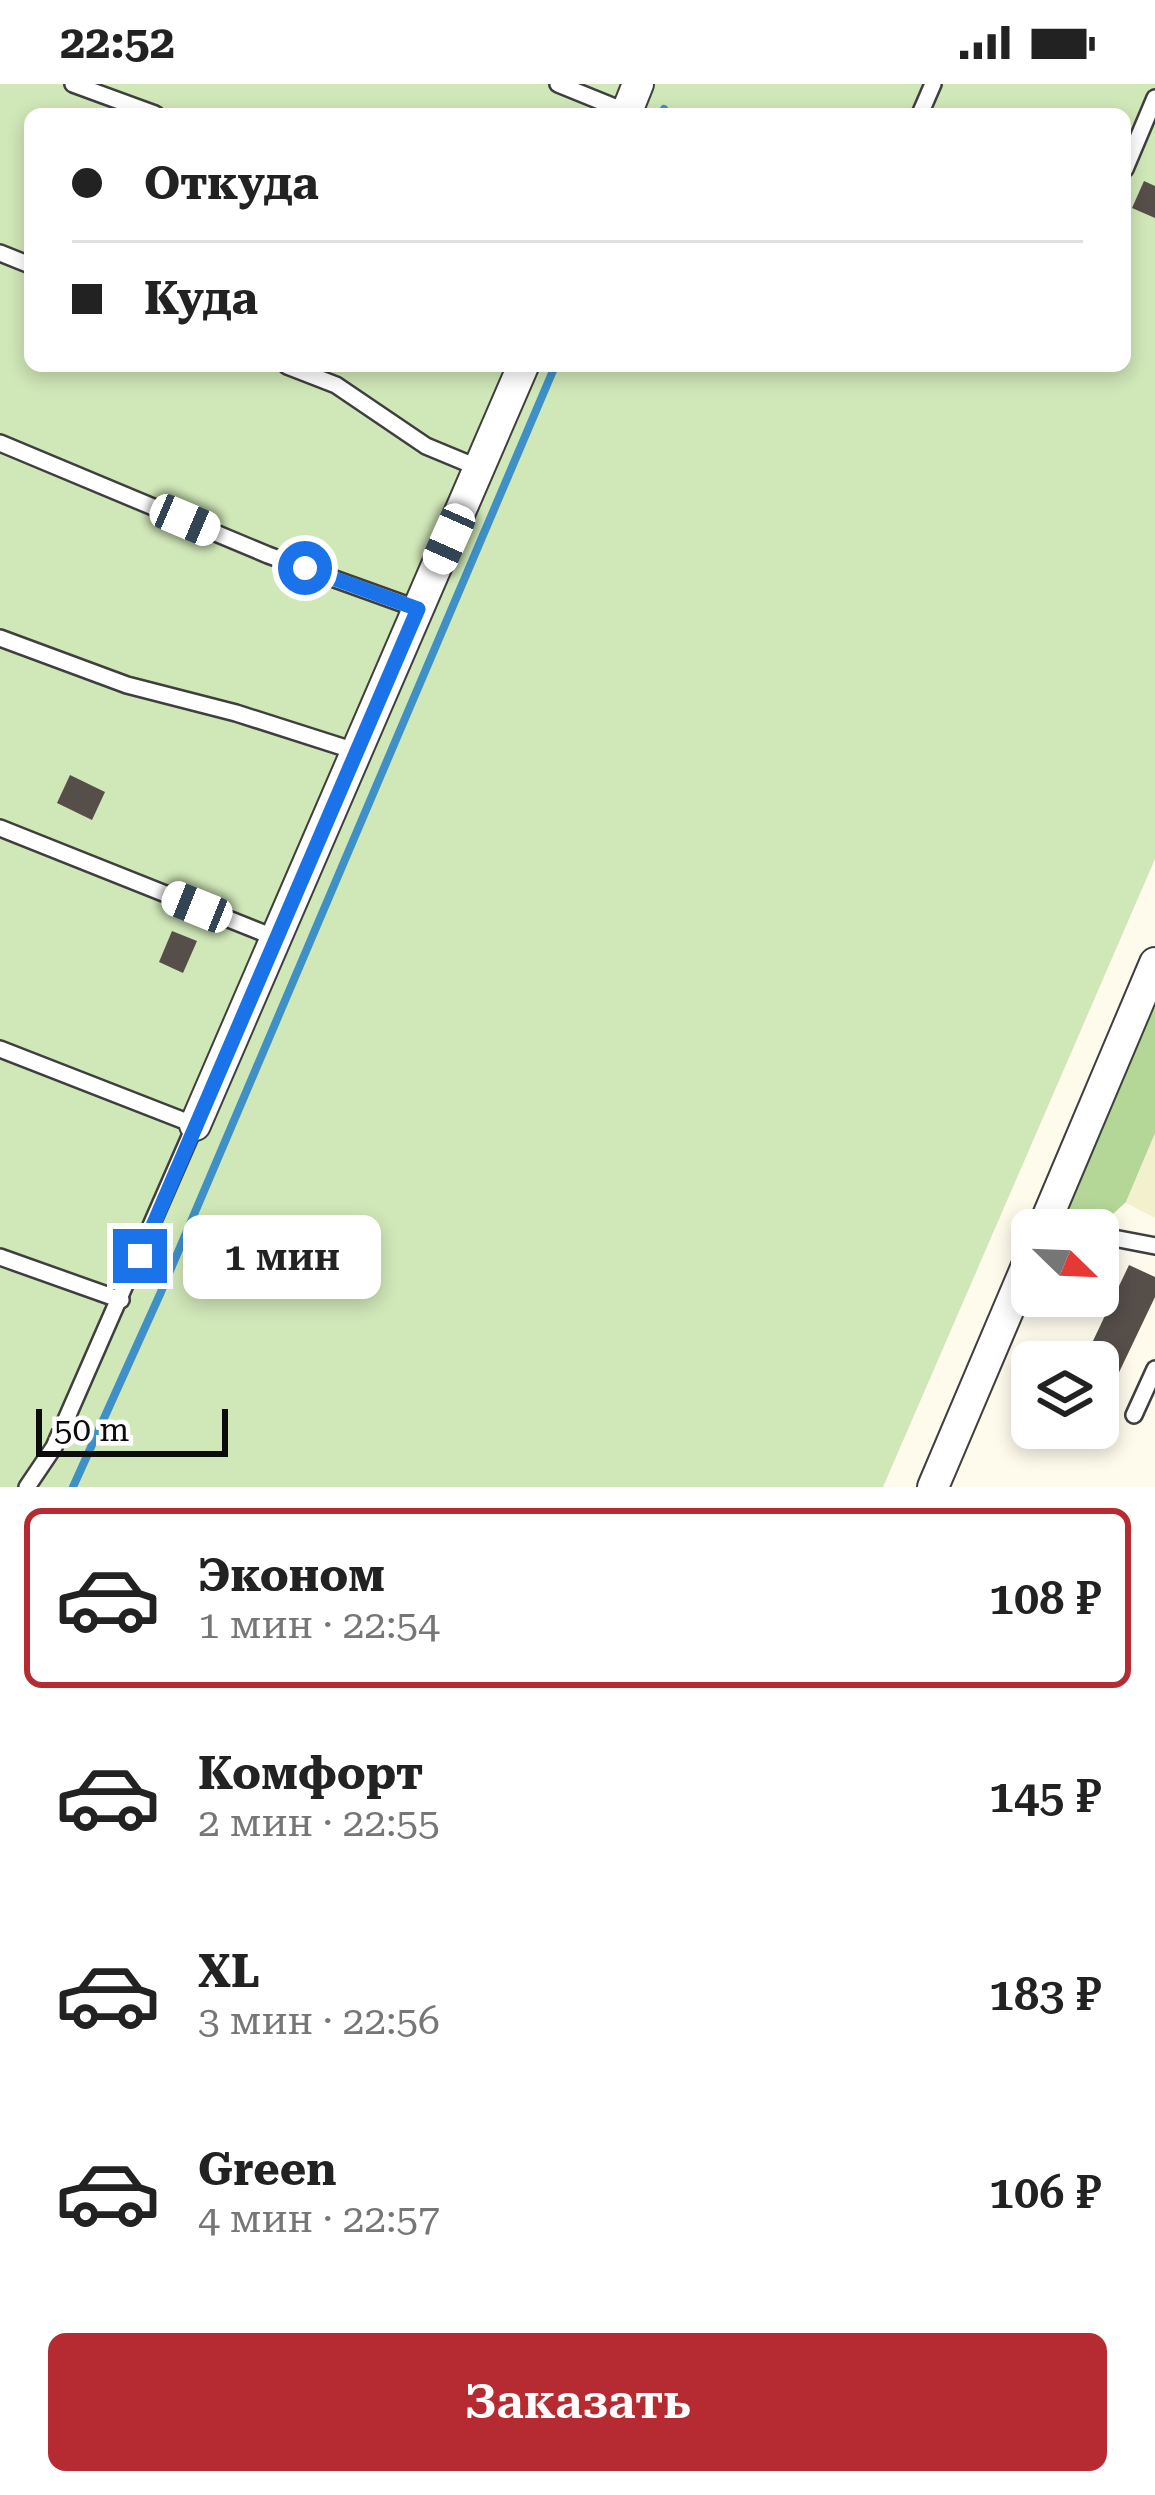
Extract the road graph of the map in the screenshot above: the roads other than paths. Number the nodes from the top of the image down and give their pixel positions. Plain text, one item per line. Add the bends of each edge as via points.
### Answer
1 (73, 84) edge
2 (558, 84) edge
3 (1155, 98) edge
4 (630, 103) edge
5 (139, 108) edge
6 (1131, 155) edge
7 (302, 372) edge
8 (520, 372) edge
9 (0, 443) edge
10 (480, 469) junction
11 (418, 609) junction
12 (0, 638) edge
13 (355, 751) junction
14 (0, 828) edge
15 (276, 938) junction
16 (1155, 963) edge
17 (0, 1049) edge
18 (195, 1125) junction
19 (1061, 1209) edge
20 (1119, 1239) edge
21 (1155, 1246) edge
22 (0, 1257) edge
23 (121, 1300) junction
24 (1011, 1304) edge
25 (1155, 1369) edge
26 (1134, 1415) dead end
27 (27, 1487) edge
28 (934, 1487) edge

1 - 5 lane
2 - 4 lane
3 - 6 lane
7 - 10 lane
8 - 10 street
9 - 11 lane
10 - 11 street
11 - 13 street
12 - 13 lane via 127,686
13 - 15 street
14 - 15 lane
15 - 18 street
16 - 19 street
17 - 18 lane
18 - 23 lane
20 - 21 lane
22 - 23 lane
23 - 27 lane via 54,1447
24 - 28 street
25 - 26 lane

